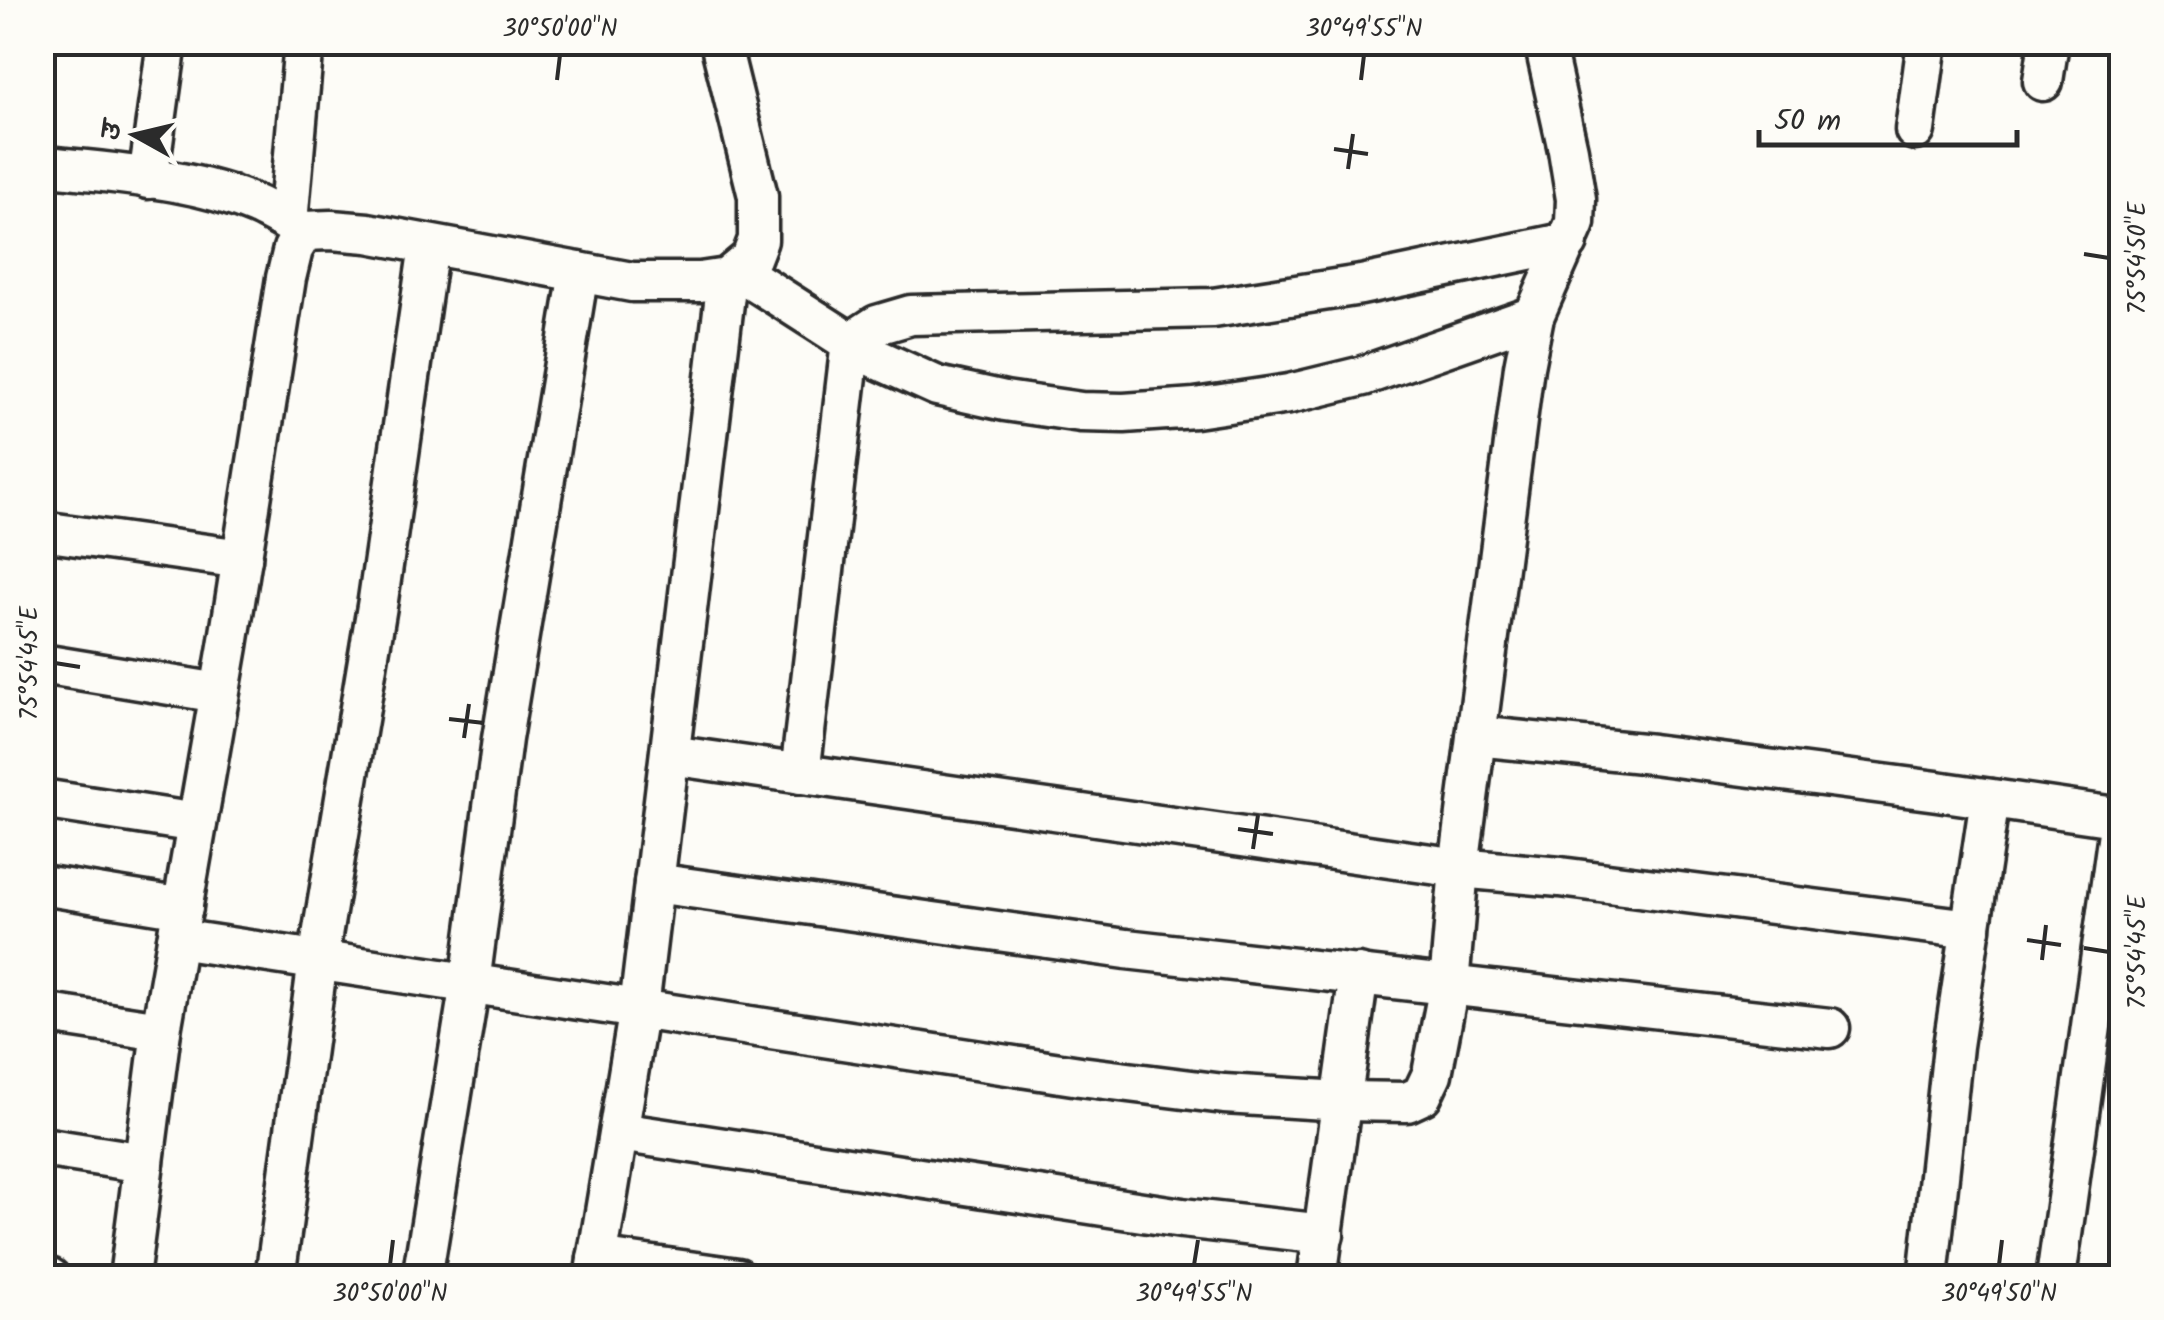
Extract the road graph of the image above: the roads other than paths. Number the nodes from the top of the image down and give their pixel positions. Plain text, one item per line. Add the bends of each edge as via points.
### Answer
1 (166, 42) edge
2 (304, 42) edge
3 (720, 42) edge
4 (1544, 42) edge
5 (1928, 42) edge
6 (2049, 42) edge
7 (2043, 80) dead end
8 (1915, 130) dead end
9 (42, 165) edge
10 (148, 178) junction
11 (296, 227) junction
12 (1568, 242) junction
13 (429, 245) junction
14 (579, 272) junction
15 (733, 274) junction
16 (1534, 316) junction
17 (850, 342) junction
18 (42, 531) edge
19 (242, 559) junction
20 (42, 664) edge
21 (219, 693) junction
22 (1476, 736) junction
23 (670, 755) junction
24 (800, 774) junction
25 (42, 799) edge
26 (1990, 799) junction
27 (2121, 818) edge
28 (197, 823) junction
29 (1460, 868) junction
30 (654, 883) junction
31 (42, 886) edge
32 (180, 923) junction
33 (1971, 930) junction
34 (318, 960) junction
35 (1360, 974) junction
36 (470, 983) junction
37 (1449, 984) junction
38 (639, 1008) junction
39 (42, 1013) edge
40 (1830, 1028) dead end
41 (161, 1031) junction
42 (1344, 1101) junction
43 (618, 1132) junction
44 (42, 1147) edge
45 (144, 1163) junction
46 (1324, 1234) junction
47 (596, 1268) edge
48 (130, 1278) edge
49 (275, 1278) edge
50 (422, 1278) edge
51 (738, 1278) edge
52 (1317, 1278) edge
53 (1928, 1278) edge
54 (2056, 1278) edge

1 - 10 street
2 - 11 street
3 - 15 street via 758,196 758,240 751,258
4 - 12 street via 1576,199
5 - 8 street
6 - 7 street
9 - 10 street
10 - 11 street via 256,205
11 - 13 street
11 - 19 street
12 - 16 street
12 - 17 street via 1213,308 911,315 878,324
13 - 14 street
13 - 34 street
14 - 15 street via 632,282 700,282
14 - 36 street via 502,739
15 - 17 street
15 - 23 street
16 - 17 street via 1363,376 1289,394 1124,412 1081,412 937,386
16 - 22 street
17 - 24 street
18 - 19 street
19 - 21 street
20 - 21 street
21 - 28 street
22 - 26 street
22 - 29 street
23 - 24 street
23 - 30 street
24 - 29 street
25 - 28 street
26 - 27 street
26 - 33 street
27 - 54 street
28 - 32 street
29 - 33 street
29 - 37 street
30 - 35 street
30 - 38 street
31 - 32 street
32 - 34 street
32 - 41 street
33 - 53 street
34 - 36 street
34 - 49 street
35 - 37 street
35 - 42 street
36 - 38 street
36 - 50 street
37 - 40 street
37 - 42 street via 1422,1095 1408,1102
38 - 42 street via 1080,1076
38 - 43 street
39 - 41 street
41 - 45 street
42 - 46 street
43 - 46 street
43 - 47 street
44 - 45 street
45 - 48 street
46 - 52 street
47 - 51 street

